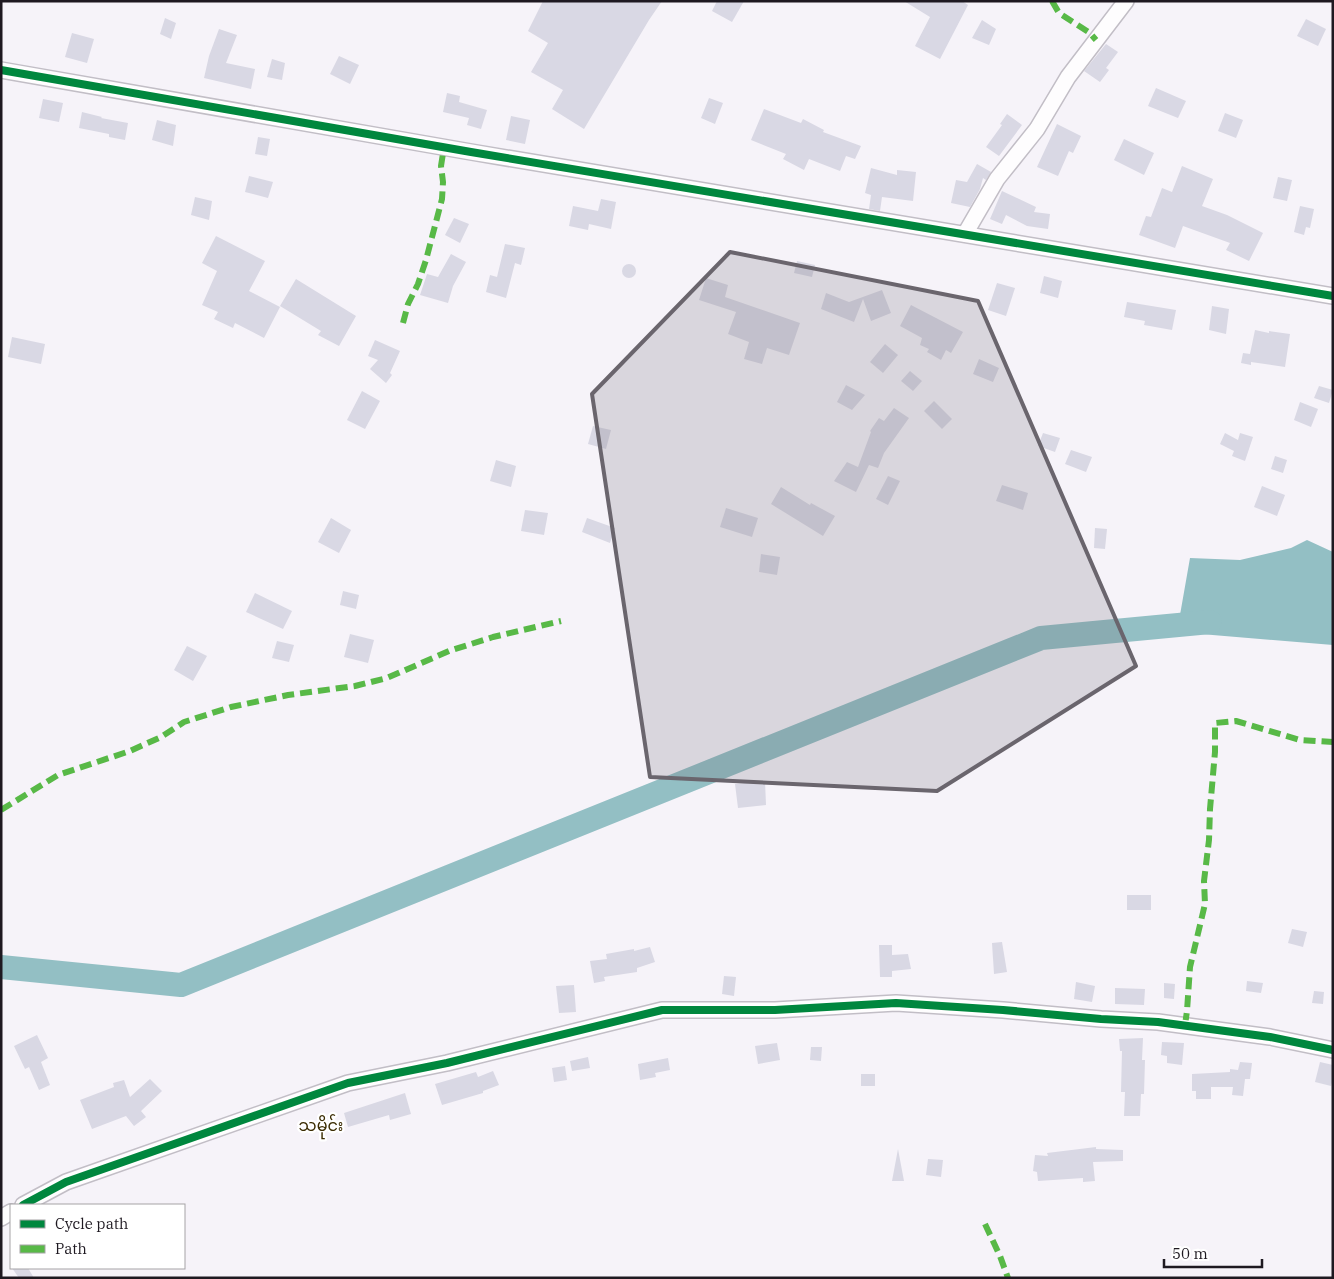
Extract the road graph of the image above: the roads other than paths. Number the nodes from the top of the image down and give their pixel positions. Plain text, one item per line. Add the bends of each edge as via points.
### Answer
1 (1126, 1) edge
2 (1, 70) edge
3 (965, 234) junction
4 (1333, 296) edge
5 (1333, 1050) edge
6 (25, 1204) edge

1 - 3 street via 1068,77 1037,129 998,179
2 - 3 street
3 - 4 street
5 - 6 street via 1270,1037 1158,1022 896,1003 775,1010 662,1010 447,1063 348,1083 66,1182

